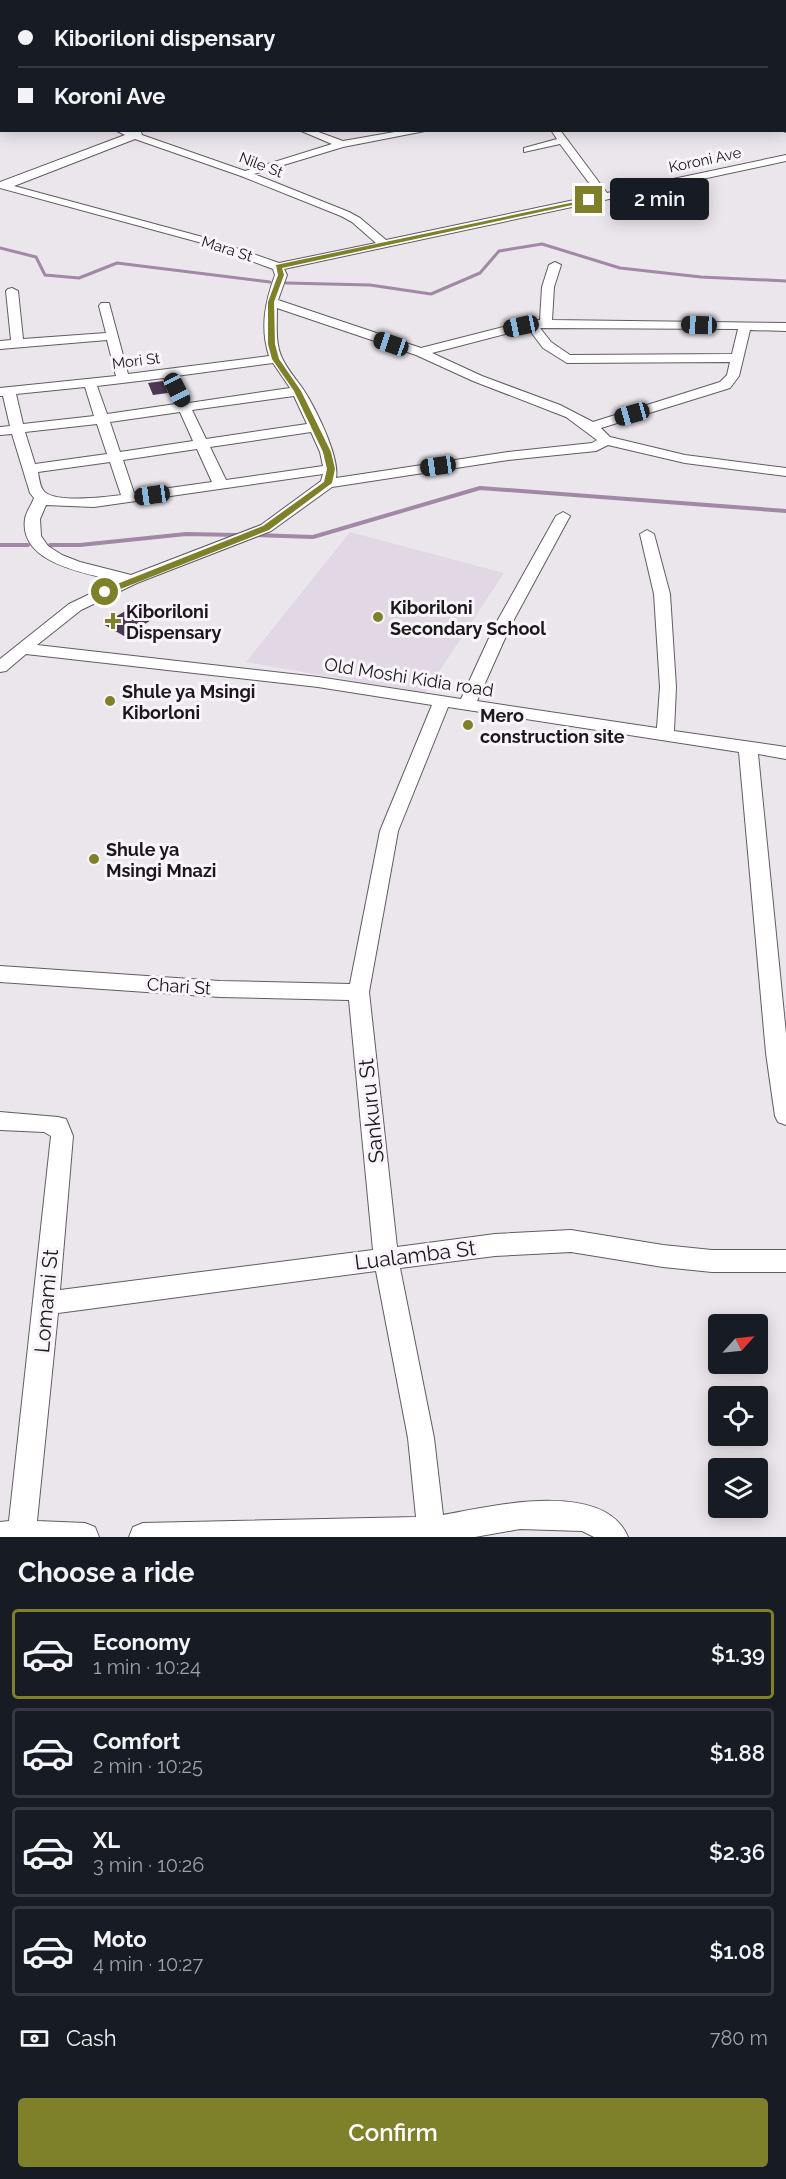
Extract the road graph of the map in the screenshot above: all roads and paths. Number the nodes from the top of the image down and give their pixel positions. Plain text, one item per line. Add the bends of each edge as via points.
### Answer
1 (124, 132) edge
2 (144, 132) edge
3 (309, 132) edge
4 (414, 132) edge
5 (557, 132) edge
6 (135, 136) junction
7 (563, 140) junction
8 (342, 144) junction
9 (527, 150) dead end
10 (786, 158) edge
11 (245, 174) junction
12 (1, 190) edge
13 (604, 197) junction
14 (384, 244) junction
15 (555, 265) dead end
16 (278, 267) junction
17 (12, 291) dead end
18 (271, 302) junction
19 (105, 306) dead end
20 (546, 323) junction
21 (531, 324) junction
22 (786, 327) edge
23 (744, 328) junction
24 (113, 336) junction
25 (17, 343) junction
26 (0, 345) edge
27 (420, 352) junction
28 (738, 358) junction
29 (276, 359) junction
30 (168, 373) junction
31 (123, 380) junction
32 (90, 383) junction
33 (298, 391) junction
34 (4, 392) edge
35 (186, 407) junction
36 (102, 419) junction
37 (316, 427) junction
38 (590, 427) junction
39 (17, 429) junction
40 (0, 430) edge
41 (605, 440) junction
42 (203, 444) junction
43 (115, 457) junction
44 (31, 469) junction
45 (786, 472) edge
46 (330, 476) junction
47 (221, 485) junction
48 (42, 497) junction
49 (129, 498) junction
50 (563, 516) dead end
51 (646, 534) dead end
52 (132, 580) junction
53 (26, 649) junction
54 (0, 667) edge
55 (442, 701) junction
56 (468, 705) junction
57 (665, 736) junction
58 (748, 748) junction
59 (786, 753) edge
60 (0, 974) edge
61 (359, 992) junction
62 (786, 1116) edge
63 (0, 1120) edge
64 (386, 1258) junction
65 (786, 1261) edge
66 (45, 1304) junction
67 (431, 1531) junction
68 (11, 1535) edge
69 (85, 1537) edge
70 (143, 1537) edge
71 (614, 1537) edge

1 - 6 street, Nile St
2 - 6 street
3 - 8 street
4 - 8 street
5 - 7 street
6 - 11 street, Nile St
6 - 12 street
7 - 9 street
7 - 13 street
8 - 11 street
10 - 13 street, Koroni Ave
11 - 14 street, Nile St via 345,214
12 - 16 street, Mara St via 19,191 206,242
13 - 14 street, Koroni Ave
14 - 16 street, Koroni Ave
15 - 20 street via 548,286
16 - 18 street via 281,275
17 - 25 street
18 - 27 street
18 - 29 street via 271,344
19 - 24 street
20 - 21 street
20 - 23 street
21 - 27 street
21 - 28 street via 547,345 567,359
22 - 23 street
23 - 28 street
24 - 25 street
24 - 31 street
25 - 26 street
27 - 38 street
28 - 38 street via 733,376 725,385
29 - 30 street, Mori St
29 - 33 street
30 - 31 street, Mori St
30 - 35 street
31 - 32 street, Mori St
32 - 34 street, Mori St
32 - 36 street
33 - 35 street
33 - 37 street
34 - 39 street
35 - 36 street
35 - 42 street
36 - 39 street
36 - 43 street
37 - 42 street
37 - 46 street via 327,452
38 - 41 street
39 - 40 street
39 - 44 street
41 - 45 street via 685,459
41 - 46 street via 596,447
42 - 43 street
42 - 47 street
43 - 44 street
43 - 49 street
44 - 48 street
46 - 47 street
46 - 52 street via 275,522 246,537
47 - 49 street
48 - 49 street via 70,504
48 - 52 street via 32,518 32,528 37,543 47,554 58,561
50 - 56 street via 503,625
51 - 57 street via 662,594 668,687
52 - 53 street via 75,607
53 - 54 street
53 - 55 street, Old Moshi Kidia road via 318,682
55 - 56 street, Old Moshi Kidia road
55 - 61 street, Sankuru St via 389,831
56 - 57 street, Old Moshi Kidia road
57 - 58 street, Old Moshi Kidia road
58 - 59 street, Old Moshi Kidia road
58 - 62 street
60 - 61 street, Chari St via 220,989
61 - 64 street, Sankuru St
63 - 66 street, Lomami St via 58,1126 62,1136
64 - 65 street, Lualamba St via 571,1241 663,1256
64 - 66 street, Lualamba St
64 - 67 street, Sankuru St via 421,1438
66 - 68 street, Lomami St
67 - 70 street
67 - 71 street via 520,1515 582,1517 603,1526
68 - 69 street

